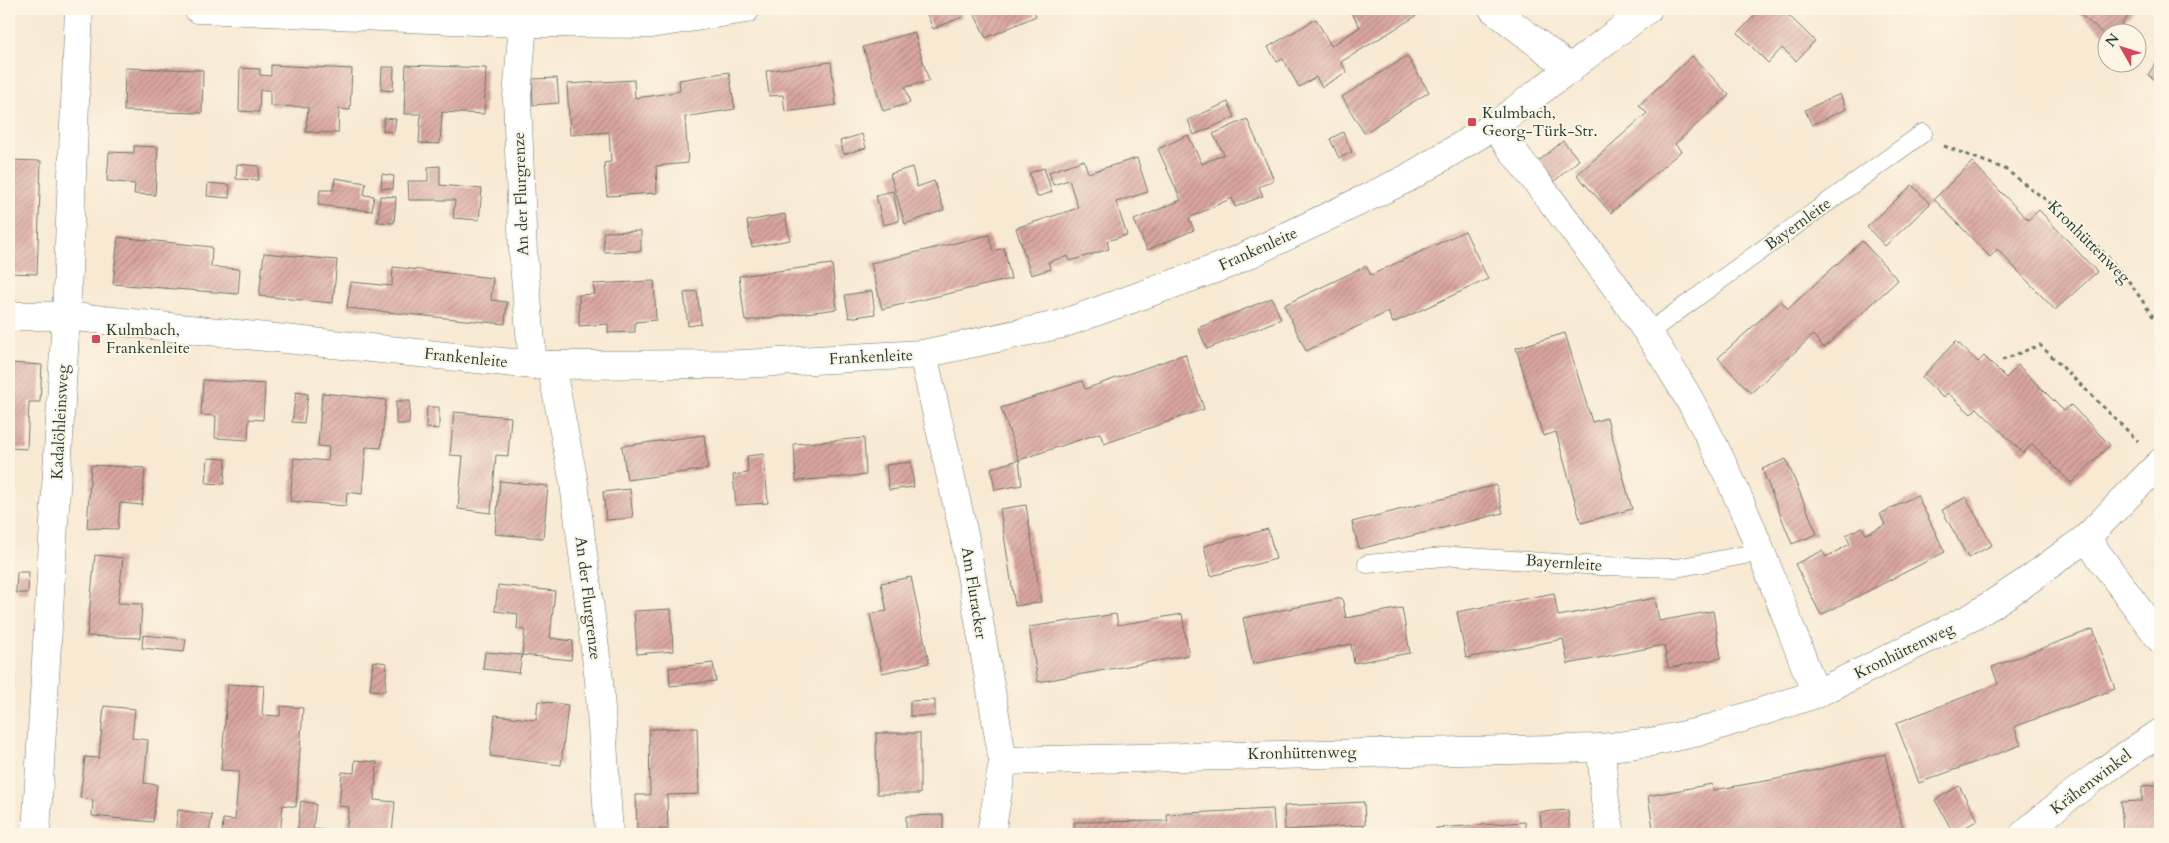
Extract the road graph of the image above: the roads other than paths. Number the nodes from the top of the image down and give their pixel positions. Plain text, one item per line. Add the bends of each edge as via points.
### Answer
1 (79, 9) edge
2 (198, 9) edge
3 (746, 9) edge
4 (1493, 9) edge
5 (1648, 9) edge
6 (523, 24) junction
7 (1571, 68) junction
8 (1494, 126) junction
9 (1923, 133) road end
10 (9, 316) edge
11 (66, 316) junction
12 (1649, 332) junction
13 (923, 354) junction
14 (542, 365) junction
15 (2160, 463) edge
16 (2086, 538) junction
17 (1760, 552) junction
18 (1367, 564) dead end
19 (2160, 640) edge
20 (1816, 694) junction
21 (2160, 733) edge
22 (1601, 748) junction
23 (1003, 761) junction
24 (36, 834) edge
25 (609, 834) edge
26 (991, 834) edge
27 (1611, 834) edge
28 (2024, 834) edge

1 - 11 street, Kadalöhleinsweg
2 - 6 street
3 - 6 street via 651,24
4 - 7 street
5 - 7 street, Frankenleite
6 - 14 street, An der Flurgrenze via 517,97 523,253
7 - 8 street, Frankenleite
8 - 12 street
8 - 13 street, Frankenleite via 1406,179 1232,263 1062,324
9 - 12 lane, Bayernleite
10 - 11 street, Frankenleite
11 - 14 street, Frankenleite
11 - 24 street, Kadalöhleinsweg
12 - 17 street via 1693,407 1736,491
13 - 14 street, Frankenleite via 741,364
13 - 23 street, Am Fluracker via 965,539
14 - 25 street, An der Flurgrenze via 574,483 599,680
15 - 16 street, Kronhüttenweg
16 - 19 street
16 - 20 street, Kronhüttenweg via 1974,616
17 - 18 lane, Bayernleite via 1677,568 1454,556
17 - 20 street
20 - 22 street, Kronhüttenweg via 1699,732
21 - 28 street, Krähenwinkel via 2066,798
22 - 23 street, Kronhüttenweg
22 - 27 street
23 - 26 street, Am Fluracker

